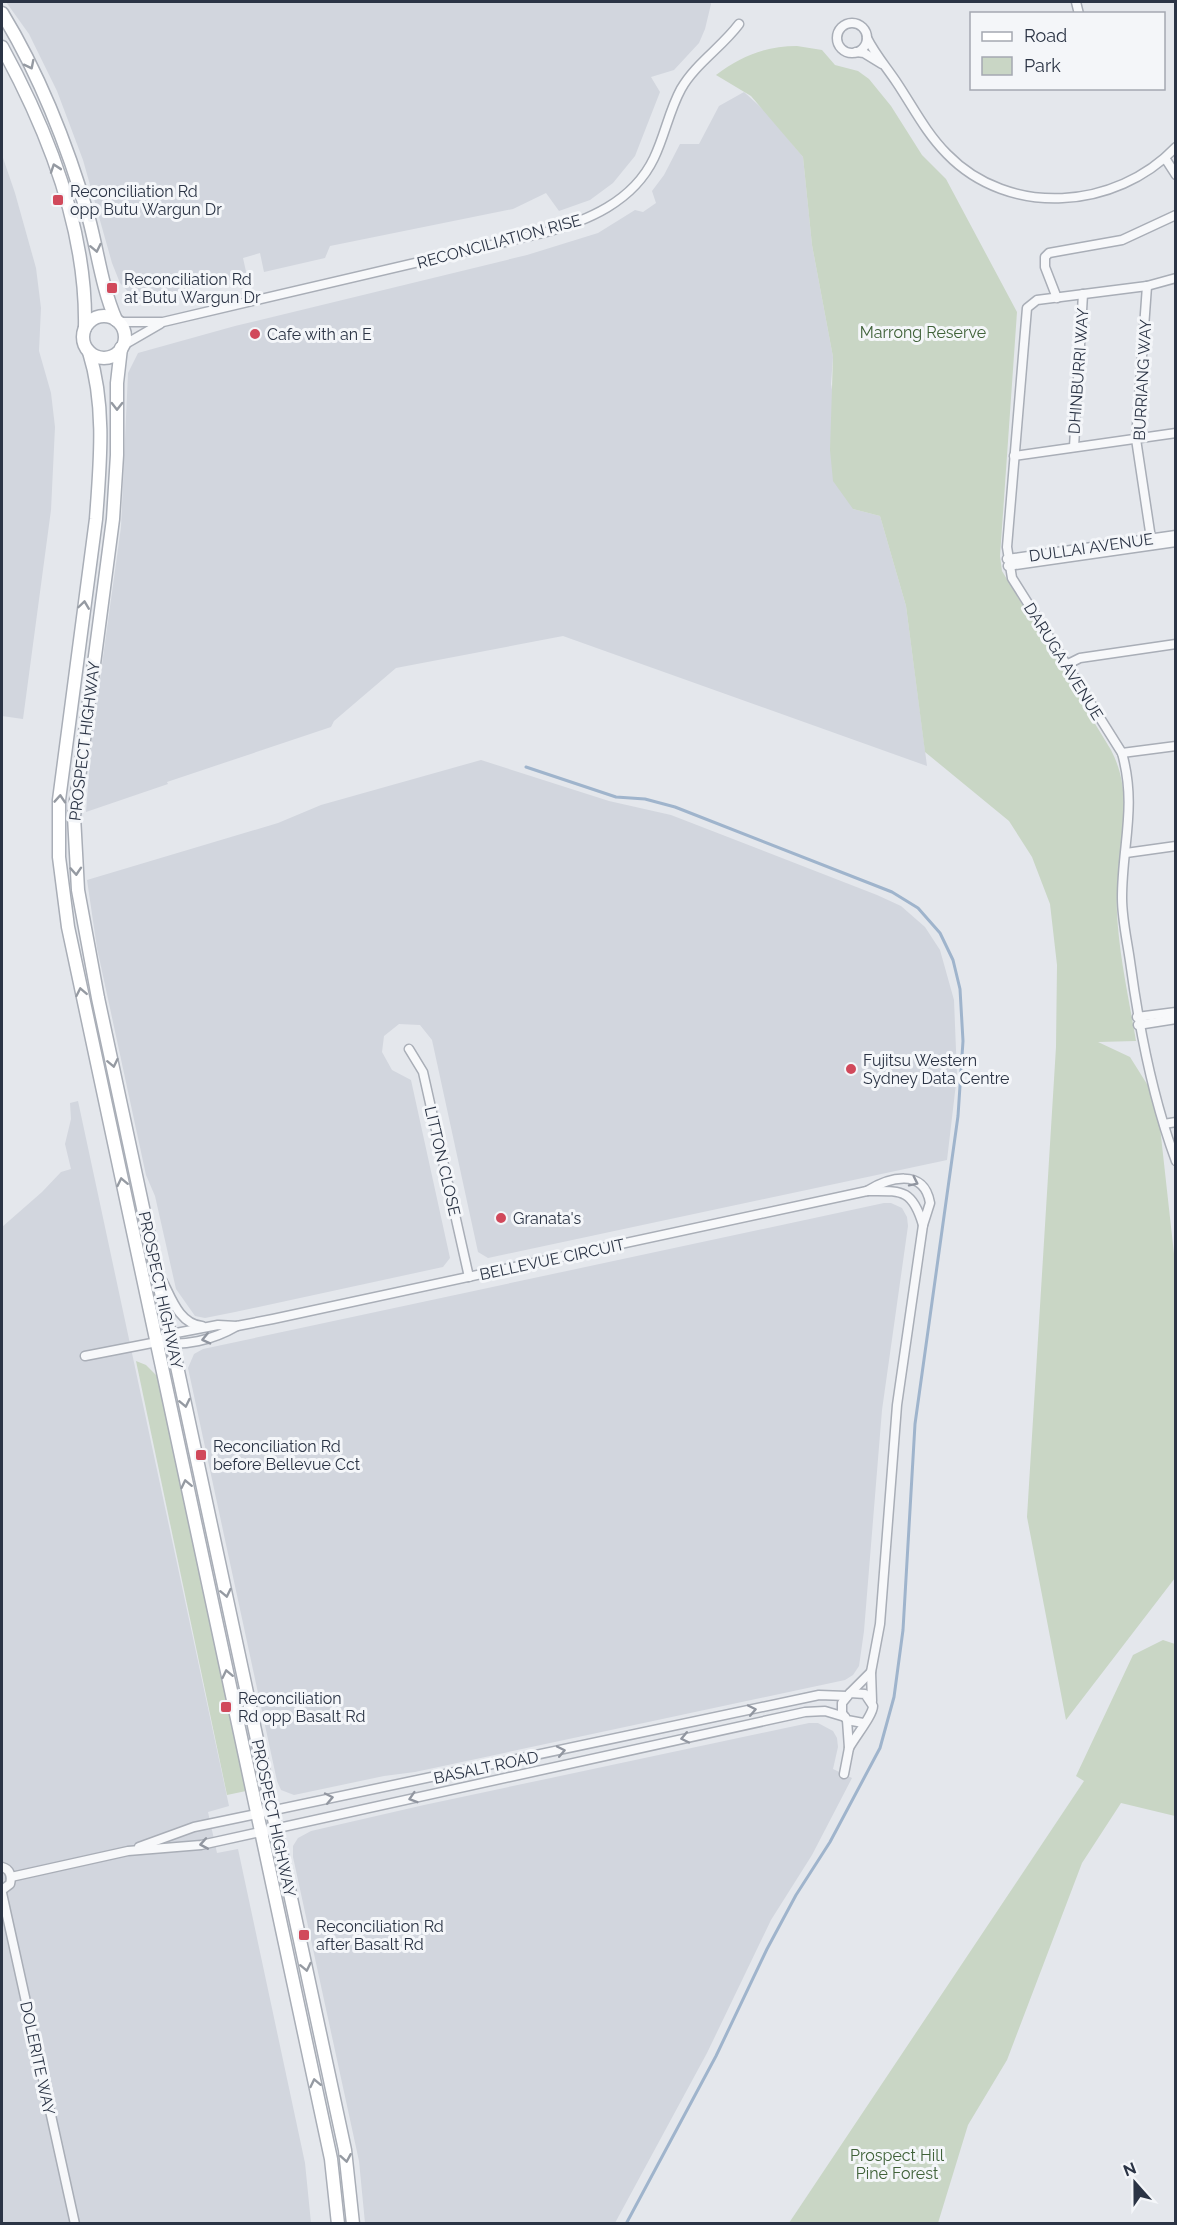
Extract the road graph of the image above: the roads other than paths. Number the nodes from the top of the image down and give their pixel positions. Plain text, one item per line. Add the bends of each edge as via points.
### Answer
1 (2, 14) edge
2 (740, 24) dead end
3 (867, 38) junction
4 (2, 47) edge
5 (855, 52) junction
6 (882, 64) junction
7 (1176, 147) edge
8 (1165, 158) junction
9 (1176, 175) edge
10 (1176, 215) edge
11 (1176, 278) edge
12 (1147, 286) junction
13 (1083, 294) junction
14 (1057, 298) junction
15 (117, 321) junction
16 (163, 322) junction
17 (85, 328) junction
18 (122, 347) junction
19 (89, 352) junction
20 (1176, 433) edge
21 (1136, 439) junction
22 (1074, 447) junction
23 (1014, 456) junction
24 (1176, 535) edge
25 (1151, 542) junction
26 (1176, 542) edge
27 (1008, 562) junction
28 (1176, 644) edge
29 (1066, 665) junction
30 (1176, 746) edge
31 (1122, 753) junction
32 (1176, 846) edge
33 (1126, 853) junction
34 (1176, 1012) edge
35 (1176, 1019) edge
36 (1138, 1021) junction
37 (409, 1049) dead end
38 (1176, 1122) edge
39 (1164, 1124) junction
40 (1176, 1161) edge
41 (867, 1191) junction
42 (923, 1225) junction
43 (157, 1271) junction
44 (469, 1277) junction
45 (237, 1326) junction
46 (208, 1327) junction
47 (172, 1340) junction
48 (157, 1342) junction
49 (85, 1356) dead end
50 (871, 1672) junction
51 (849, 1694) junction
52 (872, 1701) junction
53 (846, 1719) junction
54 (863, 1723) junction
55 (849, 1748) junction
56 (479, 1769) junction
57 (844, 1774) dead end
58 (481, 1782) junction
59 (272, 1811) junction
60 (257, 1814) junction
61 (276, 1828) junction
62 (261, 1832) junction
63 (128, 1851) junction
64 (2, 1867) edge
65 (11, 1877) junction
66 (2, 1891) edge
67 (75, 2223) edge
68 (338, 2223) edge
69 (353, 2223) edge

1 -> 15 main road via 36,78 66,148
2 - 16 street, RECONCILIATION RISE via 682,87 645,174 615,203 594,216 543,232
3 - 5 street
3 - 5 street via 864,29 856,24 847,24 840,30 837,39 841,48
3 - 6 street
17 -> 4 main road via 85,287 70,214 42,132
5 - 6 street
6 - 8 street via 946,154 972,174 1012,193 1056,199 1104,192 1127,183
7 - 8 street
8 - 9 street
10 - 14 street via 1122,240 1049,254 1045,267
11 - 12 street
12 - 13 street
12 - 21 street, BURRIANG WAY
13 - 14 street
13 - 22 street, DHINBURRI WAY
14 - 23 street via 1037,300 1025,312
15 - 16 street, RECONCILIATION RISE
15 - 17 main road via 101,316
15 - 18 main road via 124,333
16 - 18 street, RECONCILIATION RISE
17 - 19 main road via 83,342
18 - 19 main road via 107,357
18 -> 43 main road, PROSPECT HIGHWAY via 117,383 113,519 74,834 80,906
48 -> 19 main road, PROSPECT HIGHWAY via 87,1025 59,857 59,800 98,488 99,393
20 - 21 street
21 - 22 street
21 - 25 street, BURRIANG WAY
22 - 23 street
23 - 27 street
24 - 25 street, DULLAI AVENUE
25 - 26 street, DULLAI AVENUE
25 - 27 street, DULLAI AVENUE
27 - 29 street, DARUGA AVENUE via 1012,578
28 - 29 street via 1080,658
29 - 31 street, DARUGA AVENUE
30 - 31 street
31 - 33 street, DARUGA AVENUE via 1130,787
32 - 33 street
33 - 36 street, DARUGA AVENUE via 1123,911
34 - 36 street
35 - 36 street
36 - 39 street, DARUGA AVENUE
37 - 44 street, LITTON CLOSE via 423,1072
38 - 39 street
39 - 40 street, DARUGA AVENUE
41 - 42 street, BELLEVUE CIRCUIT via 905,1193 915,1203
41 -> 42 street, BELLEVUE CIRCUIT via 895,1178 915,1180 929,1196
41 - 44 street, BELLEVUE CIRCUIT
42 - 50 street, BELLEVUE CIRCUIT via 897,1405 880,1624
43 - 46 street via 183,1318
43 - 47 main road, PROSPECT HIGHWAY
44 - 45 street, BELLEVUE CIRCUIT
45 - 46 street, BELLEVUE CIRCUIT
45 -> 47 street, BELLEVUE CIRCUIT via 221,1335
46 - 47 street, BELLEVUE CIRCUIT
47 - 48 street, BELLEVUE CIRCUIT
47 -> 59 main road, PROSPECT HIGHWAY
48 - 49 street, BELLEVUE CIRCUIT
60 -> 48 main road, PROSPECT HIGHWAY
50 - 51 street
50 - 52 street, BELLEVUE CIRCUIT
51 - 52 street via 865,1694
51 - 53 street via 841,1708
56 -> 51 street, BASALT ROAD via 819,1695
52 - 54 street via 871,1716
53 - 54 street
53 - 55 street
53 -> 58 street, BASALT ROAD via 825,1711 805,1712
54 - 55 street
55 - 57 street
56 - 58 street
59 -> 56 street, BASALT ROAD
58 -> 61 street, BASALT ROAD
59 - 60 street, BASALT ROAD
59 - 61 main road, PROSPECT HIGHWAY
60 - 62 main road, PROSPECT HIGHWAY
60 - 63 street, BASALT ROAD via 194,1827
61 - 62 street, BASALT ROAD
61 -> 69 main road, PROSPECT HIGHWAY via 345,2150
62 -> 63 street, BASALT ROAD via 201,1845
68 -> 62 main road, PROSPECT HIGHWAY via 331,2159
63 - 65 street, BASALT ROAD
64 - 65 street
65 - 66 street
66 - 67 street, DOLERITE WAY

